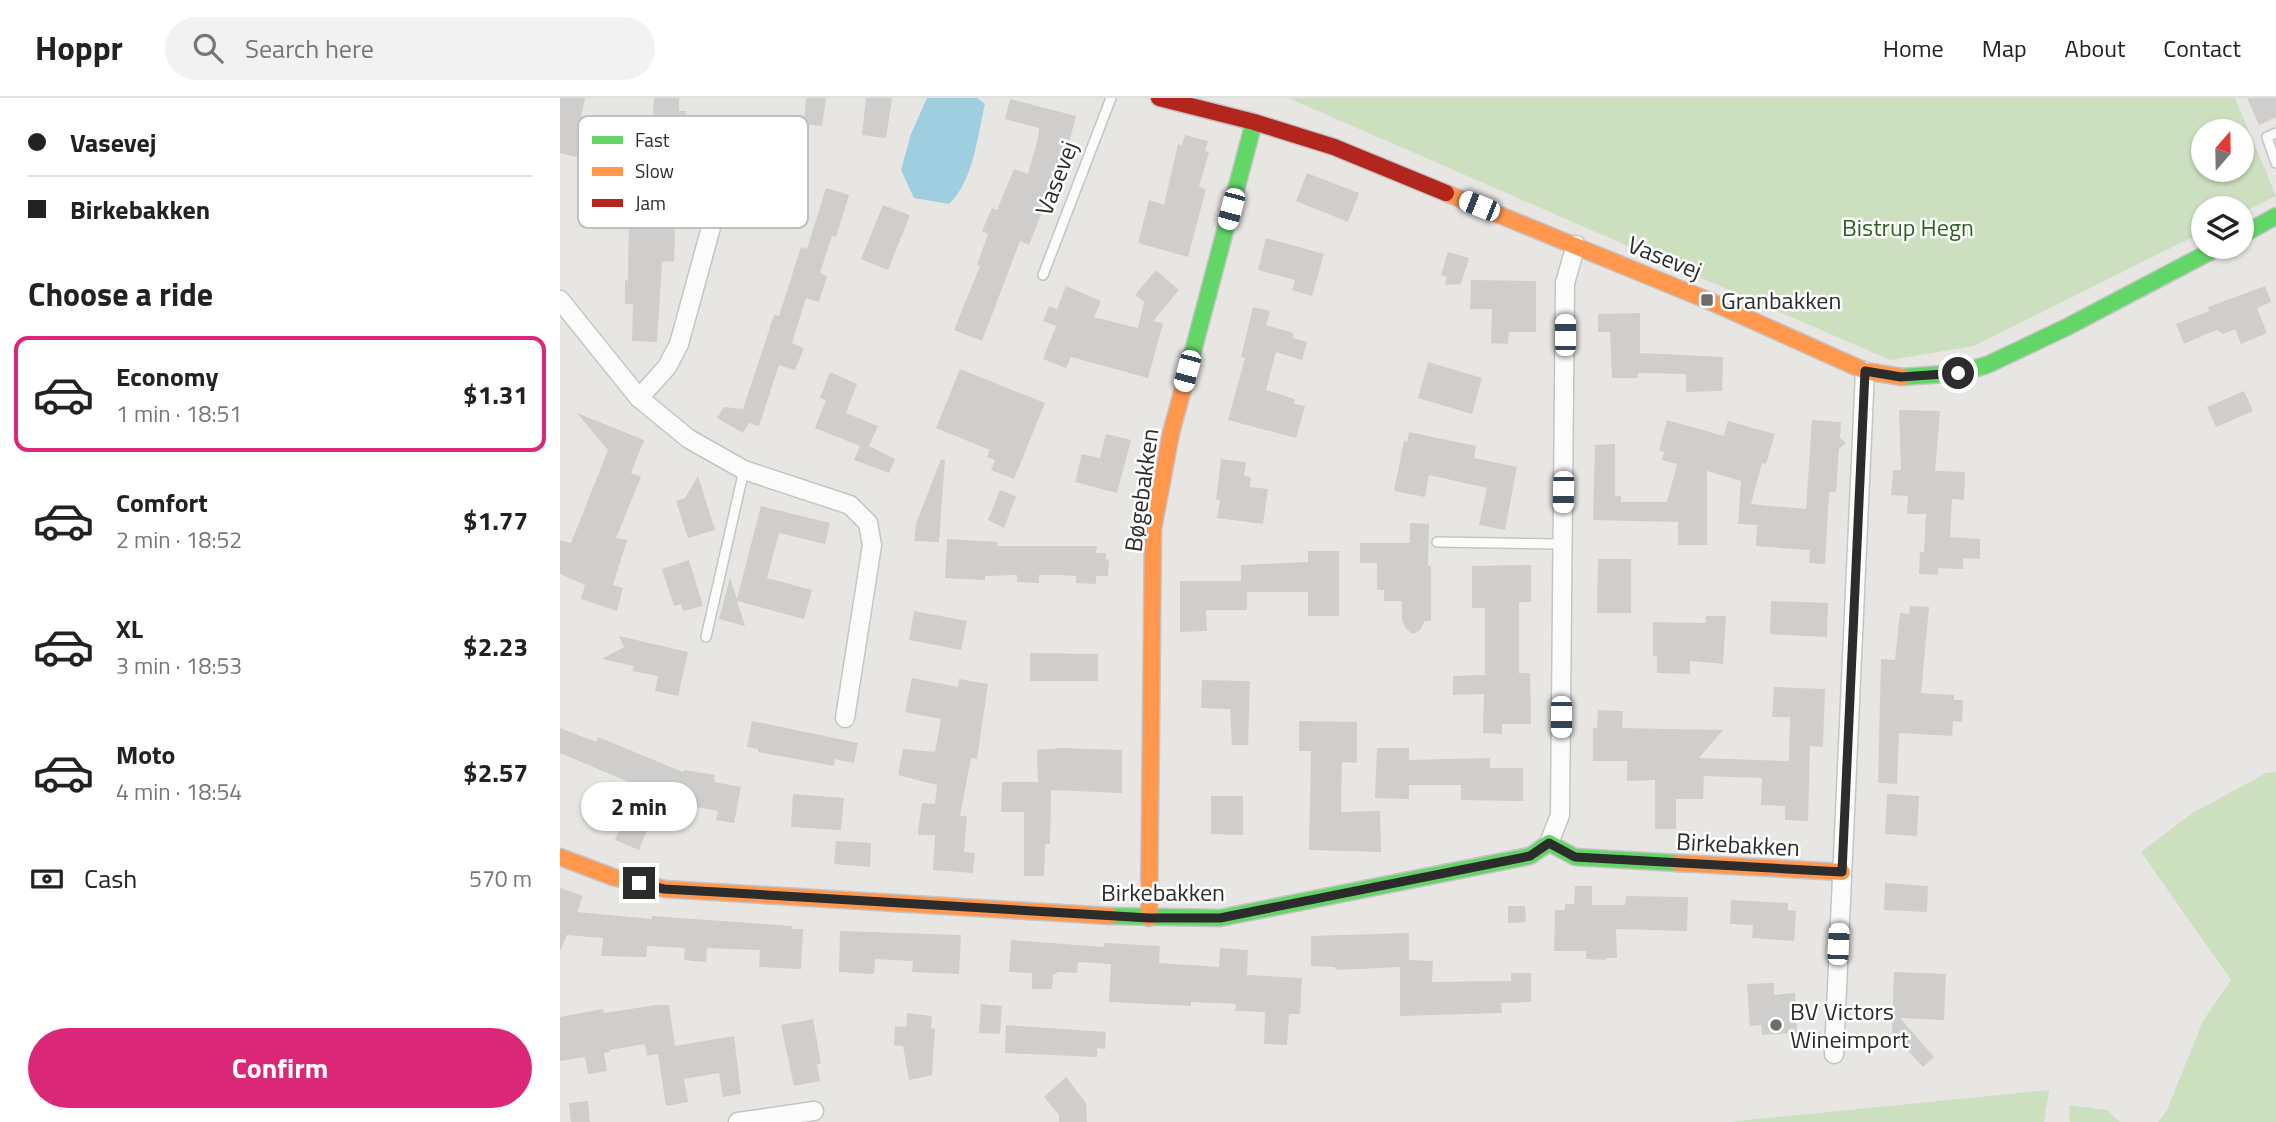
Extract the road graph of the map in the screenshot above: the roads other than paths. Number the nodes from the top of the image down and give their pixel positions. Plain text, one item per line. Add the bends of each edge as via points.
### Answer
1 (1111, 98) edge
2 (1159, 98) edge
3 (1254, 122) junction
4 (2276, 133) edge
5 (2276, 163) edge
6 (2276, 216) edge
7 (711, 228) edge
8 (2254, 228) edge
9 (1576, 245) junction
10 (2196, 259) edge
11 (1043, 275) dead end
12 (560, 300) edge
13 (1865, 371) junction
14 (639, 398) junction
15 (744, 470) junction
16 (1437, 542) dead end
17 (1562, 544) junction
18 (706, 638) dead end
19 (845, 719) dead end
20 (1549, 843) junction
21 (560, 857) edge
22 (1842, 872) junction
23 (1149, 918) junction
24 (1834, 1054) dead end
25 (814, 1111) dead end
26 (738, 1122) edge

1 - 11 lane, Vasevej
2 - 3 street, Vasevej
3 - 9 street, Vasevej via 1334,147
3 - 23 street, Bøgebakken via 1171,433 1153,529
4 - 5 lane via 2267,137
6 - 8 street
7 - 14 street via 679,344 667,367
9 - 13 street, Vasevej
9 - 17 street via 1565,283
10 - 13 street, Vasevej via 1987,365 1930,377
12 - 14 street
13 - 22 street
14 - 15 street via 689,439
15 - 18 lane
15 - 19 street via 850,505 868,523 872,545
16 - 17 lane
17 - 20 street via 1560,816
20 - 22 street, Birkebakken via 1575,857
20 - 23 street, Birkebakken via 1530,856 1220,918
21 - 23 street, Birkebakken via 613,877 664,889
22 - 24 street
25 - 26 street

